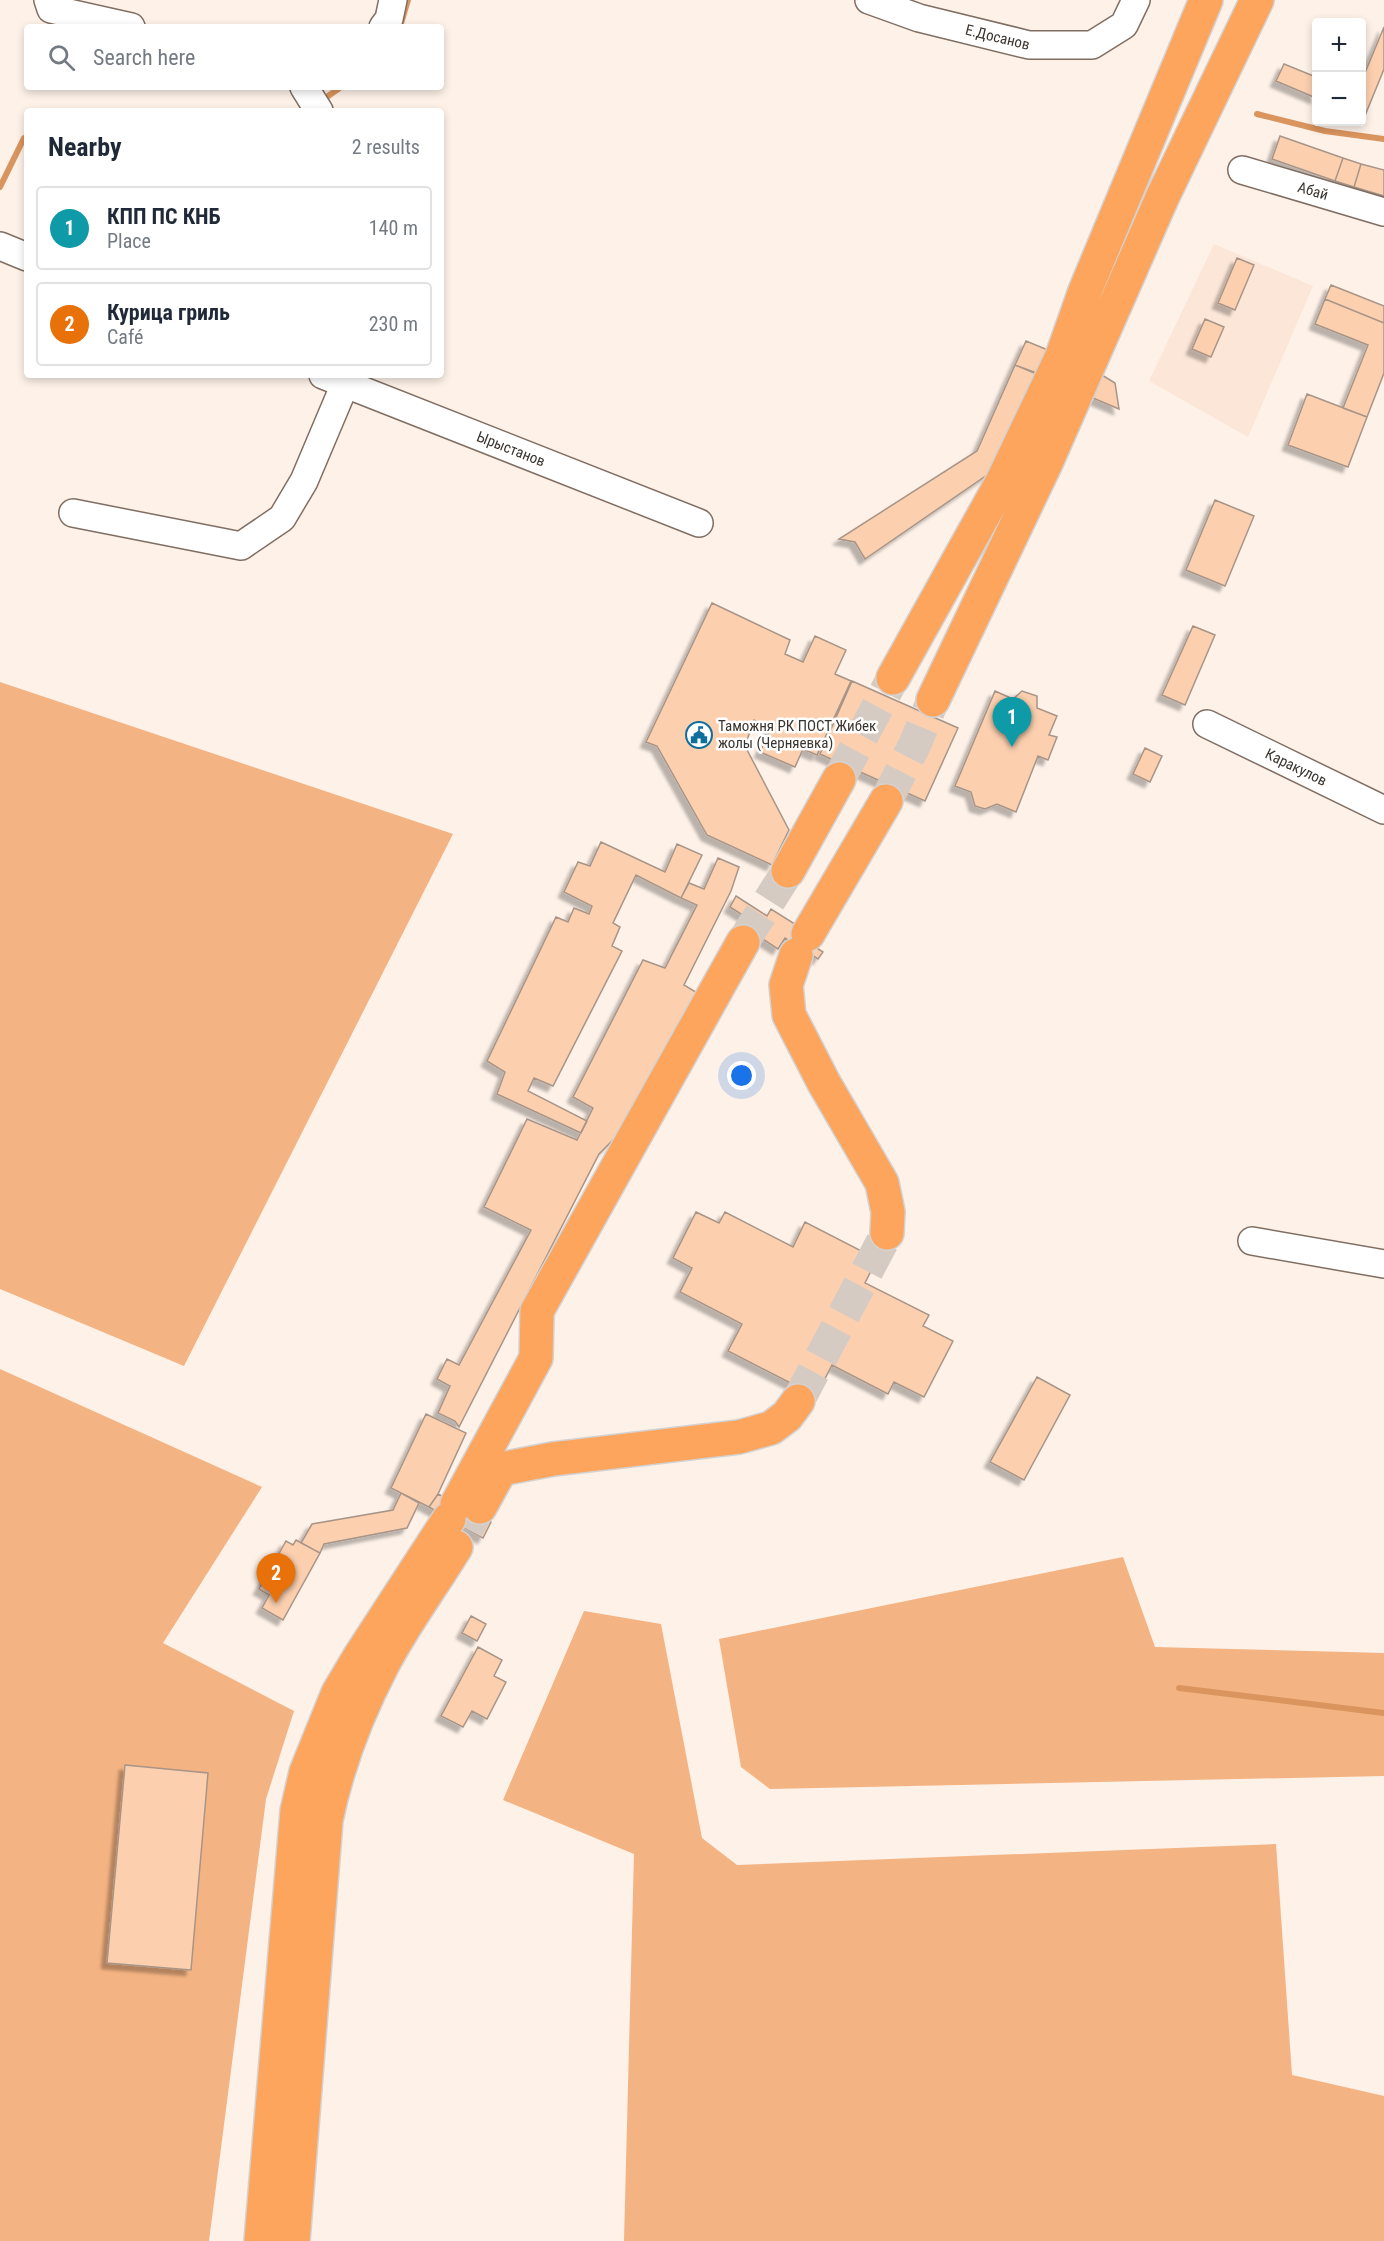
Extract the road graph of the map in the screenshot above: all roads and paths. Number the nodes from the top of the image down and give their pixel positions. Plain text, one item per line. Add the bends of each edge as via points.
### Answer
1 (48, 0) edge
2 (393, 0) edge
3 (869, 0) edge
4 (1136, 0) edge
5 (1206, 0) edge
6 (1257, 0) edge
7 (118, 24) edge
8 (385, 24) edge
9 (306, 90) edge
10 (317, 108) edge
11 (1242, 170) dead end
12 (1384, 212) edge
13 (1114, 227) junction
14 (1145, 238) junction
15 (0, 246) edge
16 (24, 256) edge
17 (334, 379) edge
18 (73, 513) dead end
19 (699, 523) dead end
20 (893, 678) tunnel mouth
21 (933, 700) tunnel mouth
22 (1207, 724) dead end
23 (839, 779) tunnel mouth
24 (886, 801) tunnel mouth
25 (1384, 810) edge
26 (788, 872) tunnel mouth
27 (743, 942) tunnel mouth
28 (887, 1233) tunnel mouth
29 (1252, 1241) dead end
30 (1384, 1263) edge
31 (798, 1401) tunnel mouth
32 (462, 1516) junction
33 (261, 2241) edge
34 (293, 2241) edge

1 - 7 street via 51,9
2 - 8 street
3 - 4 street, Е.Досанов via 920,18 1029,45 1092,45 1124,25
5 - 13 highway
6 - 14 highway
9 - 10 street
11 - 12 street, Абай
13 - 14 highway
13 - 20 highway via 1062,356 1002,482
14 - 21 highway via 1046,463
15 - 16 street
17 - 18 street via 304,481 282,518 241,546
17 - 19 street, Ырыстанов
22 - 25 street, Каракулов
23 - 26 highway
24 - 28 highway via 802,945 786,985 789,1015 882,1183 888,1212
27 - 32 highway via 537,1311 536,1358
29 - 30 street
31 - 32 highway via 771,1428 739,1437 501,1469
32 - 33 highway via 338,1693 306,1772 297,1811
32 - 34 highway via 383,1664 354,1725 333,1784 326,1820

